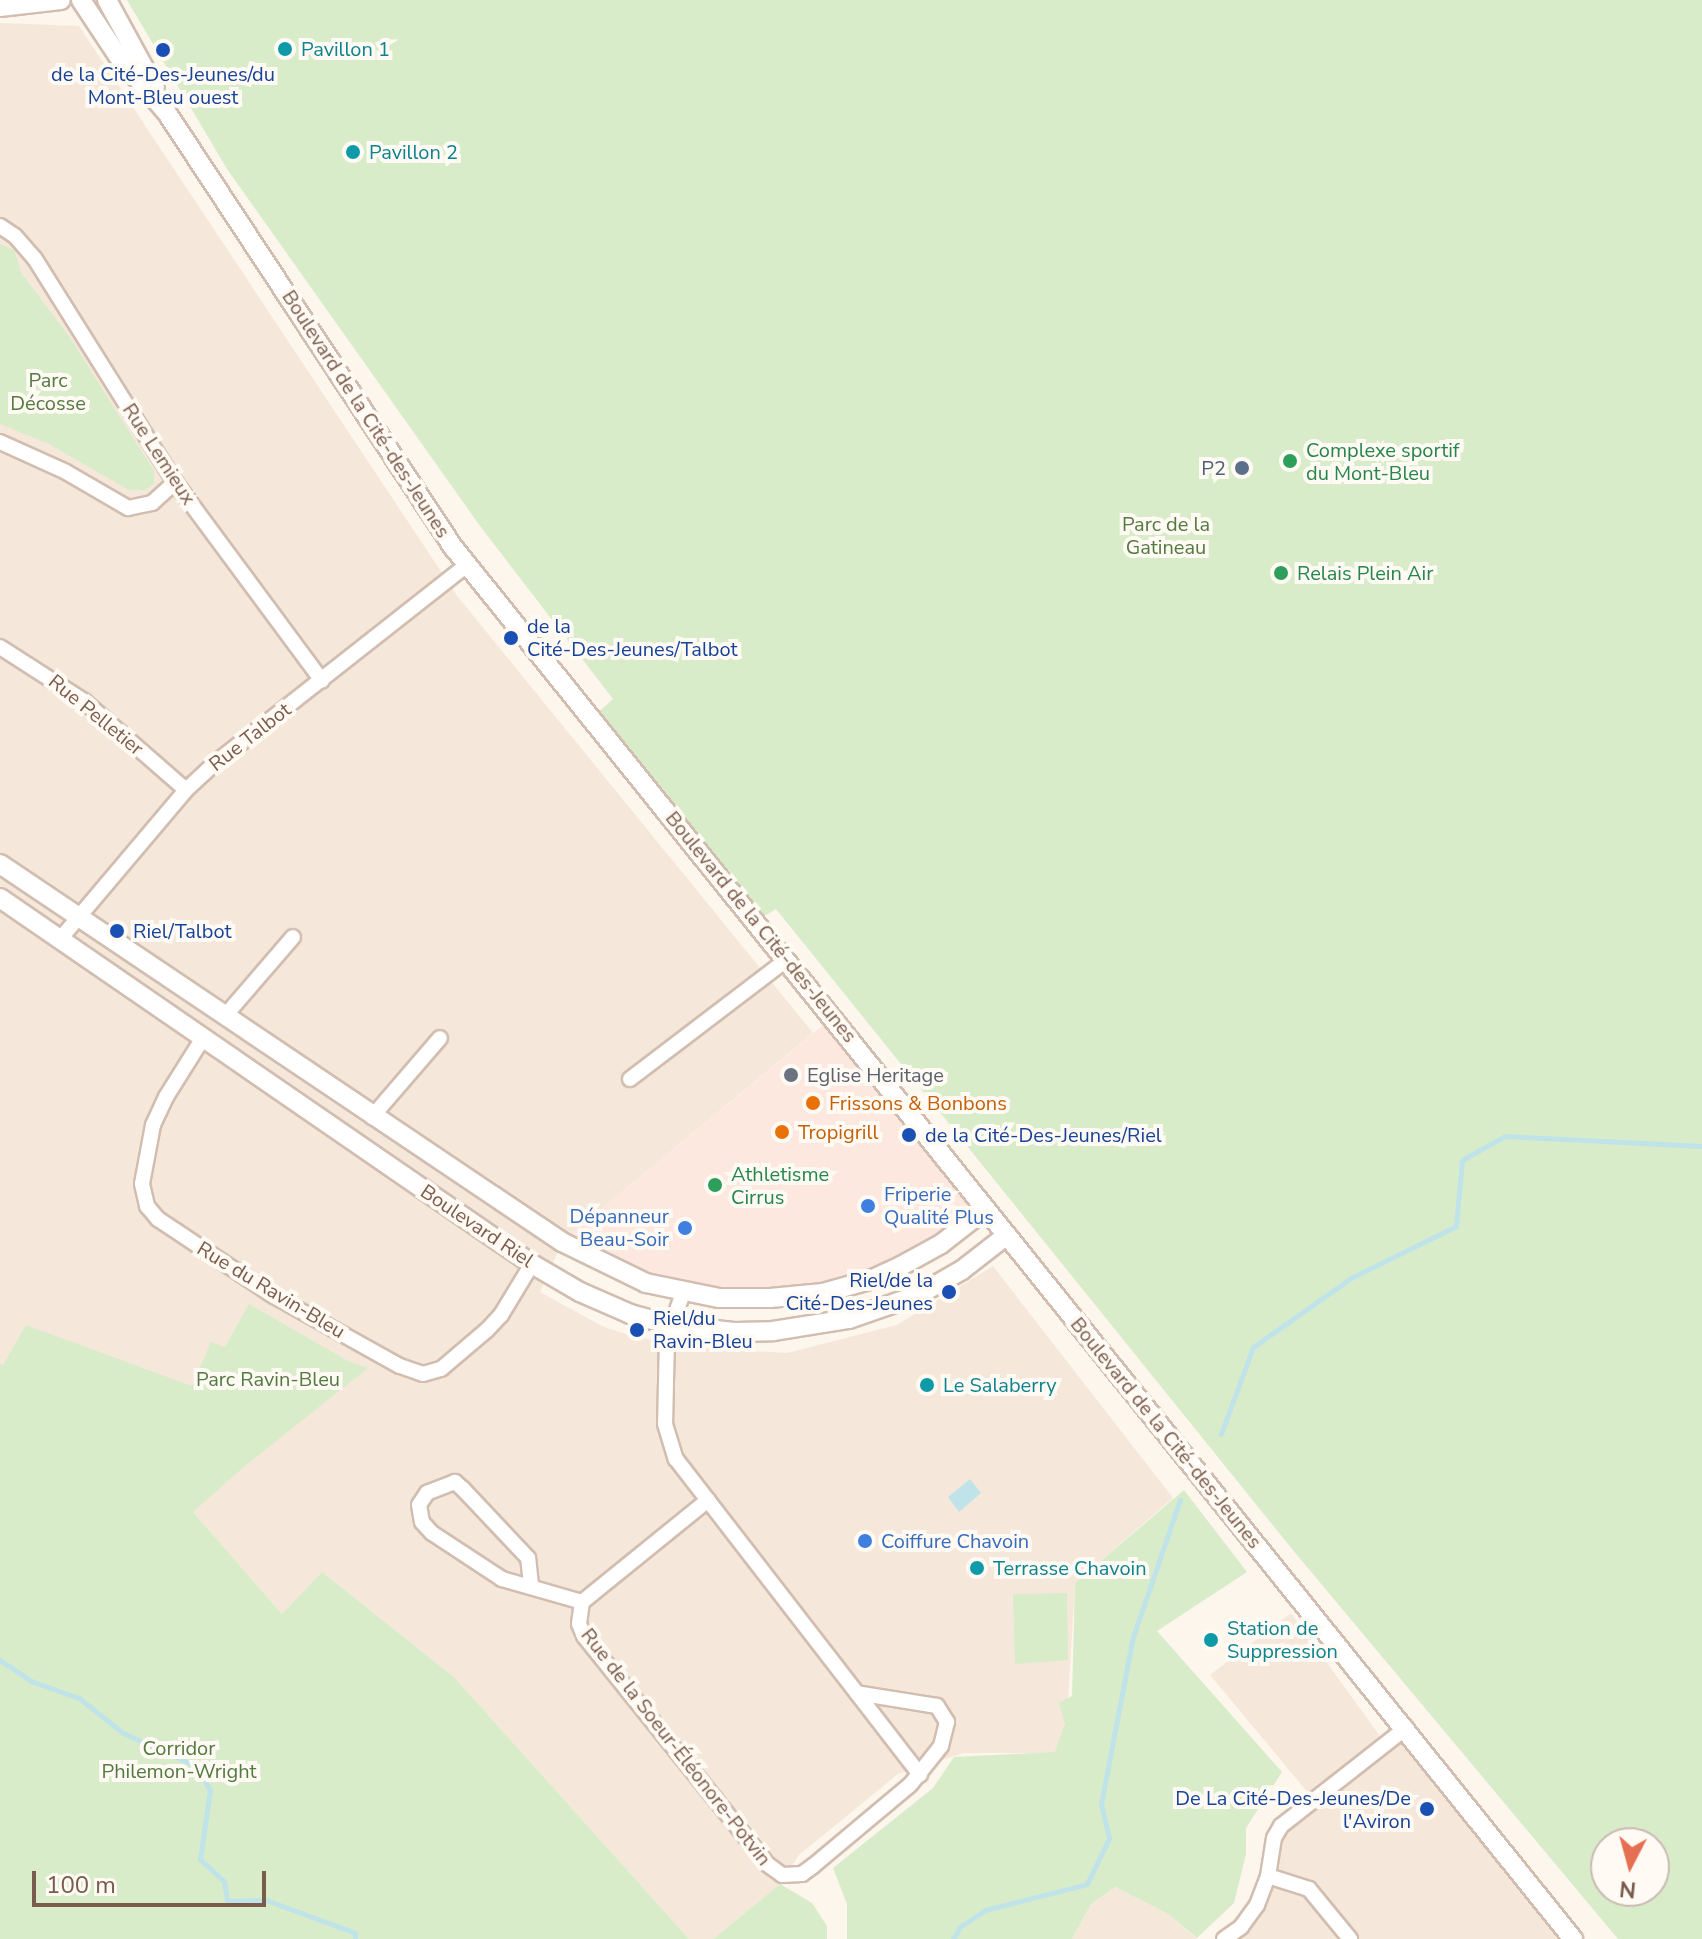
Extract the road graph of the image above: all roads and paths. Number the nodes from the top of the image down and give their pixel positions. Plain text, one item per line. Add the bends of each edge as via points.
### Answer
1 (61, 0) edge
2 (81, 0) edge
3 (107, 0) edge
4 (0, 7) edge
5 (167, 113) junction
6 (0, 226) edge
7 (0, 442) edge
8 (175, 482) junction
9 (467, 565) junction
10 (0, 647) edge
11 (322, 681) junction
12 (186, 790) junction
13 (0, 864) edge
14 (0, 898) edge
15 (80, 915) junction
16 (293, 937) dead end
17 (61, 938) junction
18 (786, 960) junction
19 (225, 1016) junction
20 (203, 1038) junction
21 (440, 1038) dead end
22 (630, 1079) dead end
23 (372, 1117) junction
24 (986, 1209) junction
25 (1007, 1235) junction
26 (532, 1264) junction
27 (683, 1293) junction
28 (671, 1325) junction
29 (708, 1500) junction
30 (531, 1585) junction
31 (582, 1602) junction
32 (857, 1693) junction
33 (1406, 1728) junction
34 (920, 1775) junction
35 (1268, 1876) junction
36 (1224, 1939) edge
37 (1350, 1939) edge
38 (1573, 1939) edge

1 - 4 street
2 - 5 street, Boulevard de la Cité-des-Jeunes via 118,56
3 - 5 street, Boulevard de la Cité-des-Jeunes
5 - 9 street, Boulevard de la Cité-des-Jeunes
6 - 8 street, Rue Lemieux via 35,259
7 - 8 street via 128,508 152,503
8 - 11 street, Rue Lemieux
9 - 11 street, Rue Talbot
9 - 18 street, Boulevard de la Cité-des-Jeunes
10 - 12 street, Rue Pelletier via 84,701
11 - 12 street, Rue Talbot
12 - 15 street, Rue Talbot
13 - 15 street, Boulevard Riel
14 - 17 street, Boulevard Riel
15 - 17 street, Rue Talbot
15 - 19 street, Boulevard Riel
16 - 19 street
17 - 20 street, Boulevard Riel
18 - 22 street
18 - 24 street, Boulevard de la Cité-des-Jeunes
19 - 23 street, Boulevard Riel
20 - 26 street, Boulevard Riel
20 - 26 street, Rue du Ravin-Bleu via 153,1125 142,1184 147,1206 158,1219 274,1296 423,1374 441,1369 487,1330
21 - 23 street
23 - 27 street, Boulevard Riel via 581,1253 646,1283
24 - 25 street, Boulevard de la Cité-des-Jeunes
24 - 27 street, Boulevard Riel via 923,1255 849,1287 770,1298
25 - 28 street, Boulevard Riel via 918,1295 849,1319 773,1331
25 - 33 street, Boulevard de la Cité-des-Jeunes
26 - 28 street, Boulevard Riel via 599,1301
27 - 28 street
28 - 29 street via 668,1440
29 - 31 street, Rue de la Soeur-Éléonore-Potvin
29 - 32 street
30 - 30 street via 502,1579 432,1533 422,1522 419,1505 427,1493 455,1482 463,1489 528,1558
30 - 31 street
31 - 34 street, Rue de la Soeur-Éléonore-Potvin via 578,1613 584,1636 774,1871 802,1874
32 - 34 street
32 - 34 street, Rue de la Soeur-Éléonore-Potvin via 925,1701 944,1713 946,1734
33 - 35 street via 1281,1826 1270,1850
33 - 38 street, Boulevard de la Cité-des-Jeunes
35 - 36 street via 1251,1916
35 - 37 street via 1309,1889

